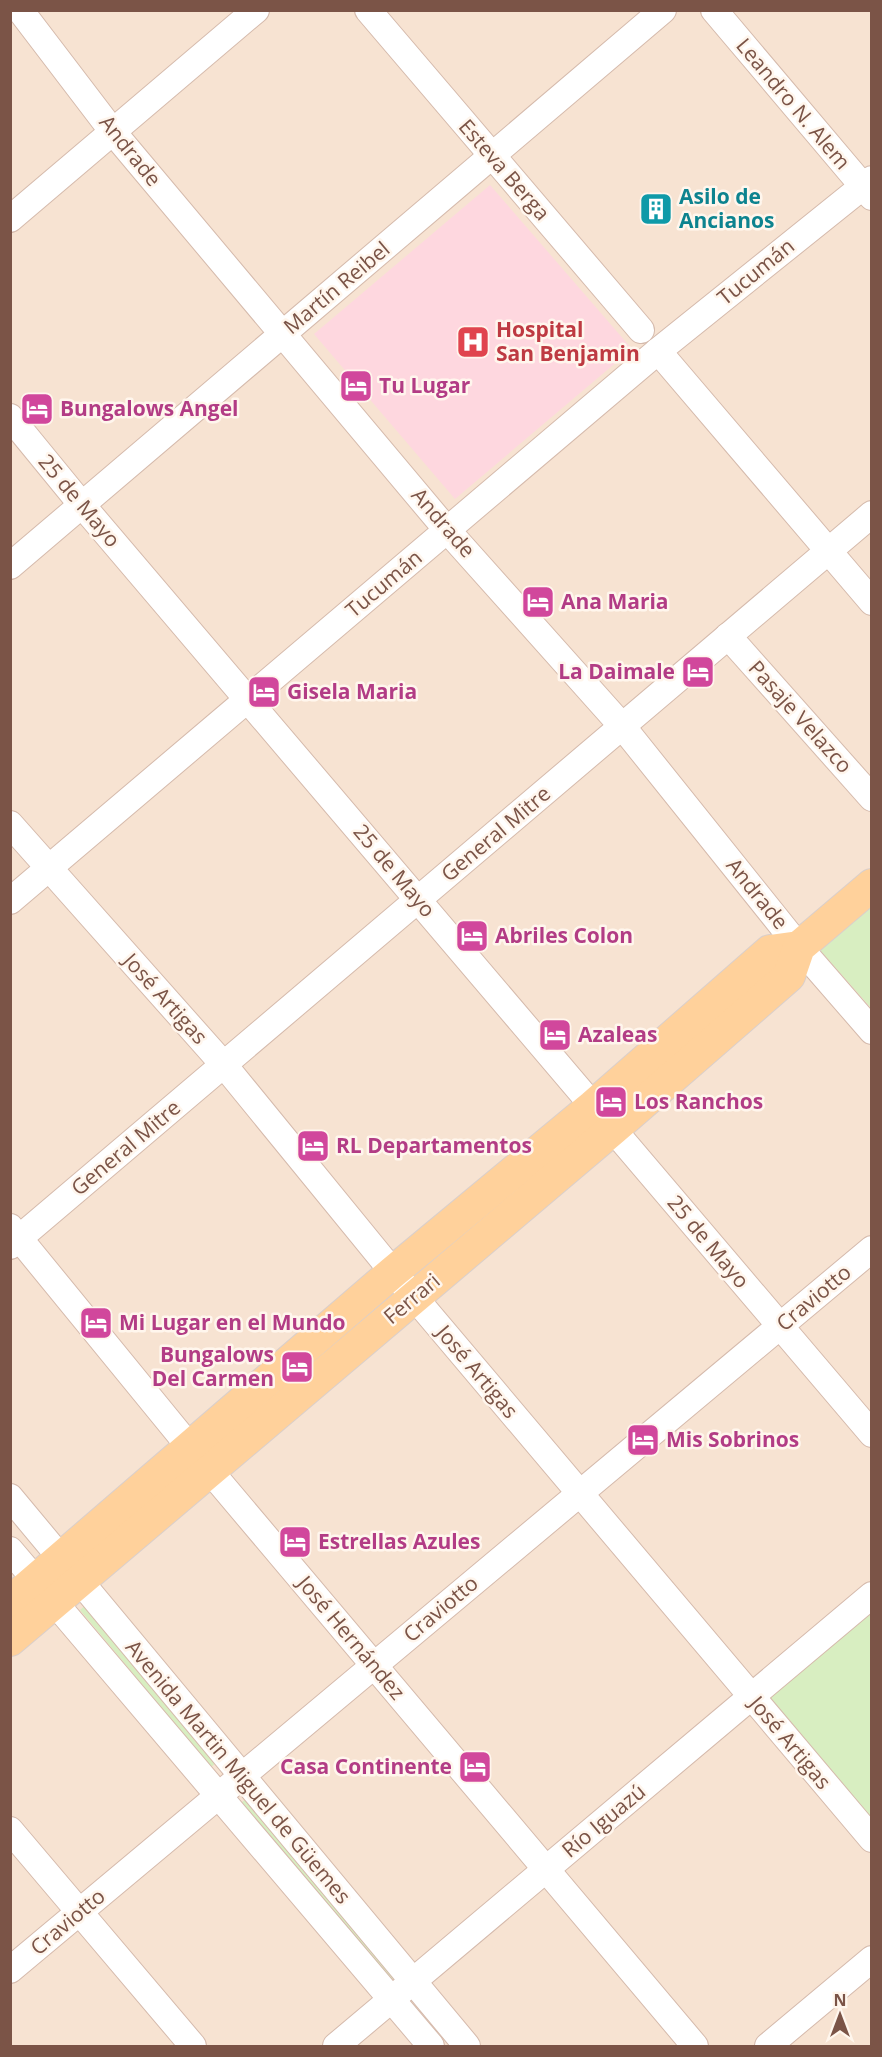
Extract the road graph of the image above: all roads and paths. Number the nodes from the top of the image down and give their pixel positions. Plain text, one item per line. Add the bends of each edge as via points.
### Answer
1 (20, 10) edge
2 (256, 10) edge
3 (368, 10) edge
4 (663, 10) edge
5 (714, 10) edge
6 (113, 132) junction
7 (492, 156) junction
8 (868, 187) edge
9 (10, 219) edge
10 (640, 330) dead end
11 (283, 334) junction
12 (658, 351) junction
13 (10, 417) edge
14 (82, 505) junction
15 (872, 514) edge
16 (447, 530) junction
17 (828, 551) junction
18 (10, 566) edge
19 (872, 602) edge
20 (728, 636) junction
21 (248, 699) junction
22 (622, 726) junction
23 (872, 798) edge
24 (10, 824) edge
25 (49, 869) junction
26 (872, 885) edge
27 (418, 900) junction
28 (10, 901) edge
29 (799, 947) junction
30 (872, 1031) edge
31 (224, 1065) junction
32 (603, 1118) junction
33 (14, 1237) edge
34 (872, 1249) edge
35 (393, 1272) junction
36 (414, 1297) junction
37 (780, 1326) junction
38 (872, 1434) edge
39 (189, 1446) junction
40 (210, 1471) junction
41 (579, 1494) junction
42 (10, 1497) edge
43 (10, 1550) edge
44 (70, 1570) junction
45 (45, 1592) junction
46 (872, 1595) edge
47 (10, 1602) edge
48 (10, 1640) edge
49 (374, 1666) junction
50 (751, 1697) junction
51 (241, 1776) junction
52 (218, 1796) junction
53 (10, 1830) edge
54 (872, 1839) edge
55 (546, 1869) junction
56 (79, 1912) junction
57 (872, 1959) edge
58 (10, 1970) edge
59 (413, 1981) junction
60 (392, 2000) junction
61 (193, 2046) edge
62 (336, 2046) edge
63 (431, 2046) edge
64 (467, 2046) edge
65 (695, 2046) edge
66 (768, 2046) edge

1 - 6 street, Andrade
2 - 6 street
3 - 7 street, Esteva Berga
4 - 7 street, Martín Reibel
5 - 8 street, Leandro N. Alem
6 - 9 street
6 - 11 street, Andrade
7 - 10 street, Esteva Berga
7 - 11 street, Martín Reibel
8 - 12 street, Tucumán
11 - 14 street, Martín Reibel
11 - 16 street, Andrade
12 - 16 street, Tucumán
12 - 17 street
13 - 14 street, 25 de Mayo
14 - 18 street, Martín Reibel
14 - 21 street, 25 de Mayo
15 - 17 street, General Mitre
16 - 21 street, Tucumán
16 - 22 street, Andrade
17 - 19 street
17 - 20 street, General Mitre
20 - 22 street, General Mitre
20 - 23 street, Pasaje Velazco
21 - 25 street, Tucumán
21 - 27 street, 25 de Mayo
22 - 27 street, General Mitre
22 - 29 street, Andrade
24 - 25 street, José Artigas
25 - 28 street, Tucumán
25 - 31 street, José Artigas
26 - 29 main road
27 - 31 street, General Mitre
27 - 32 street, 25 de Mayo
29 - 30 street, Andrade
29 - 32 main road, Ferrari via 770,951
31 - 33 street, General Mitre
31 - 35 street, José Artigas
32 - 35 main road, Ferrari
32 - 36 main road, Ferrari
32 - 37 street, 25 de Mayo
33 - 39 street, José Hernández
34 - 37 street, Craviotto
35 - 36 street, José Artigas
35 - 39 main road, Ferrari
36 - 40 main road, Ferrari
36 - 41 street, José Artigas
37 - 38 street, 25 de Mayo
37 - 41 street, Craviotto
39 - 40 street, José Hernández
39 - 44 main road, Ferrari
40 - 44 main road, Ferrari
40 - 49 street, José Hernández
41 - 49 street, Craviotto
41 - 50 street, José Artigas
42 - 44 street, Avenida Martin Miguel de Güemes
43 - 45 street, Avenida Martin Miguel de Güemes
44 - 45 main road, Ferrari
44 - 51 street, Avenida Martin Miguel de Güemes
45 - 47 main road, Ferrari
45 - 48 main road, Ferrari
45 - 52 street, Avenida Martin Miguel de Güemes
46 - 50 street, Río Iguazú
49 - 51 street, Craviotto
49 - 55 street, José Hernández
50 - 54 street, José Artigas
50 - 55 street, Río Iguazú
51 - 52 street, Craviotto
51 - 59 street, Avenida Martin Miguel de Güemes
52 - 56 street, Craviotto
52 - 60 street, Avenida Martin Miguel de Güemes
53 - 56 street
55 - 59 street, Río Iguazú
55 - 65 street, José Hernández
56 - 58 street, Craviotto
56 - 61 street
57 - 66 street
59 - 60 street, Río Iguazú
59 - 64 street, Avenida Martin Miguel de Güemes
60 - 62 street, Río Iguazú
60 - 63 street, Avenida Martin Miguel de Güemes

